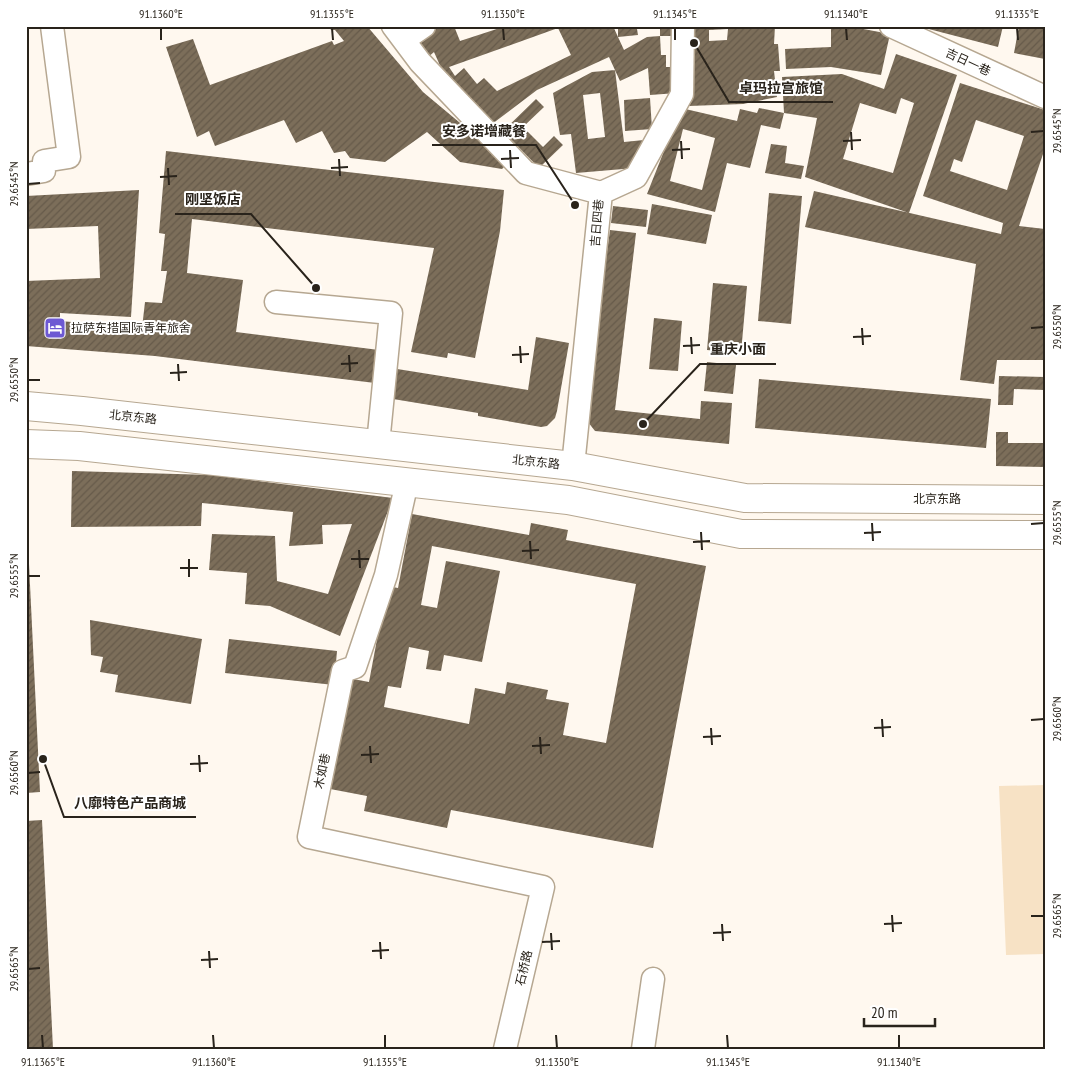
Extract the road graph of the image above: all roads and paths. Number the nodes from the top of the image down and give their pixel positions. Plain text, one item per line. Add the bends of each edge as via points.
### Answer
1 (52, 26) edge
2 (424, 26) edge
3 (683, 26) edge
4 (891, 26) edge
5 (398, 33) edge
6 (1045, 97) edge
7 (26, 174) edge
8 (601, 193) junction
9 (276, 302) dead end
10 (26, 406) edge
11 (26, 444) edge
12 (378, 444) junction
13 (573, 466) junction
14 (407, 482) junction
15 (1045, 500) edge
16 (1045, 535) edge
17 (543, 887) joint
18 (653, 979) dead end
19 (505, 1049) edge
20 (643, 1049) edge

1 - 7 street via 69,157 44,161 44,171
2 - 5 street
3 - 8 street via 682,94 636,177
4 - 6 street, 吉日一巷
5 - 8 street, 吉日四巷 via 420,62 526,173
8 - 13 street, 吉日四巷
9 - 12 street via 391,313
10 - 12 main road, 北京东路
11 - 14 main road via 79,446
12 - 13 main road, 北京东路
13 - 15 main road, 北京东路 via 744,498
14 - 16 main road via 568,500 741,534
14 - 17 street, 木如巷 via 386,575 354,667 343,670 309,837
17 - 19 street, 石桥路
18 - 20 street

